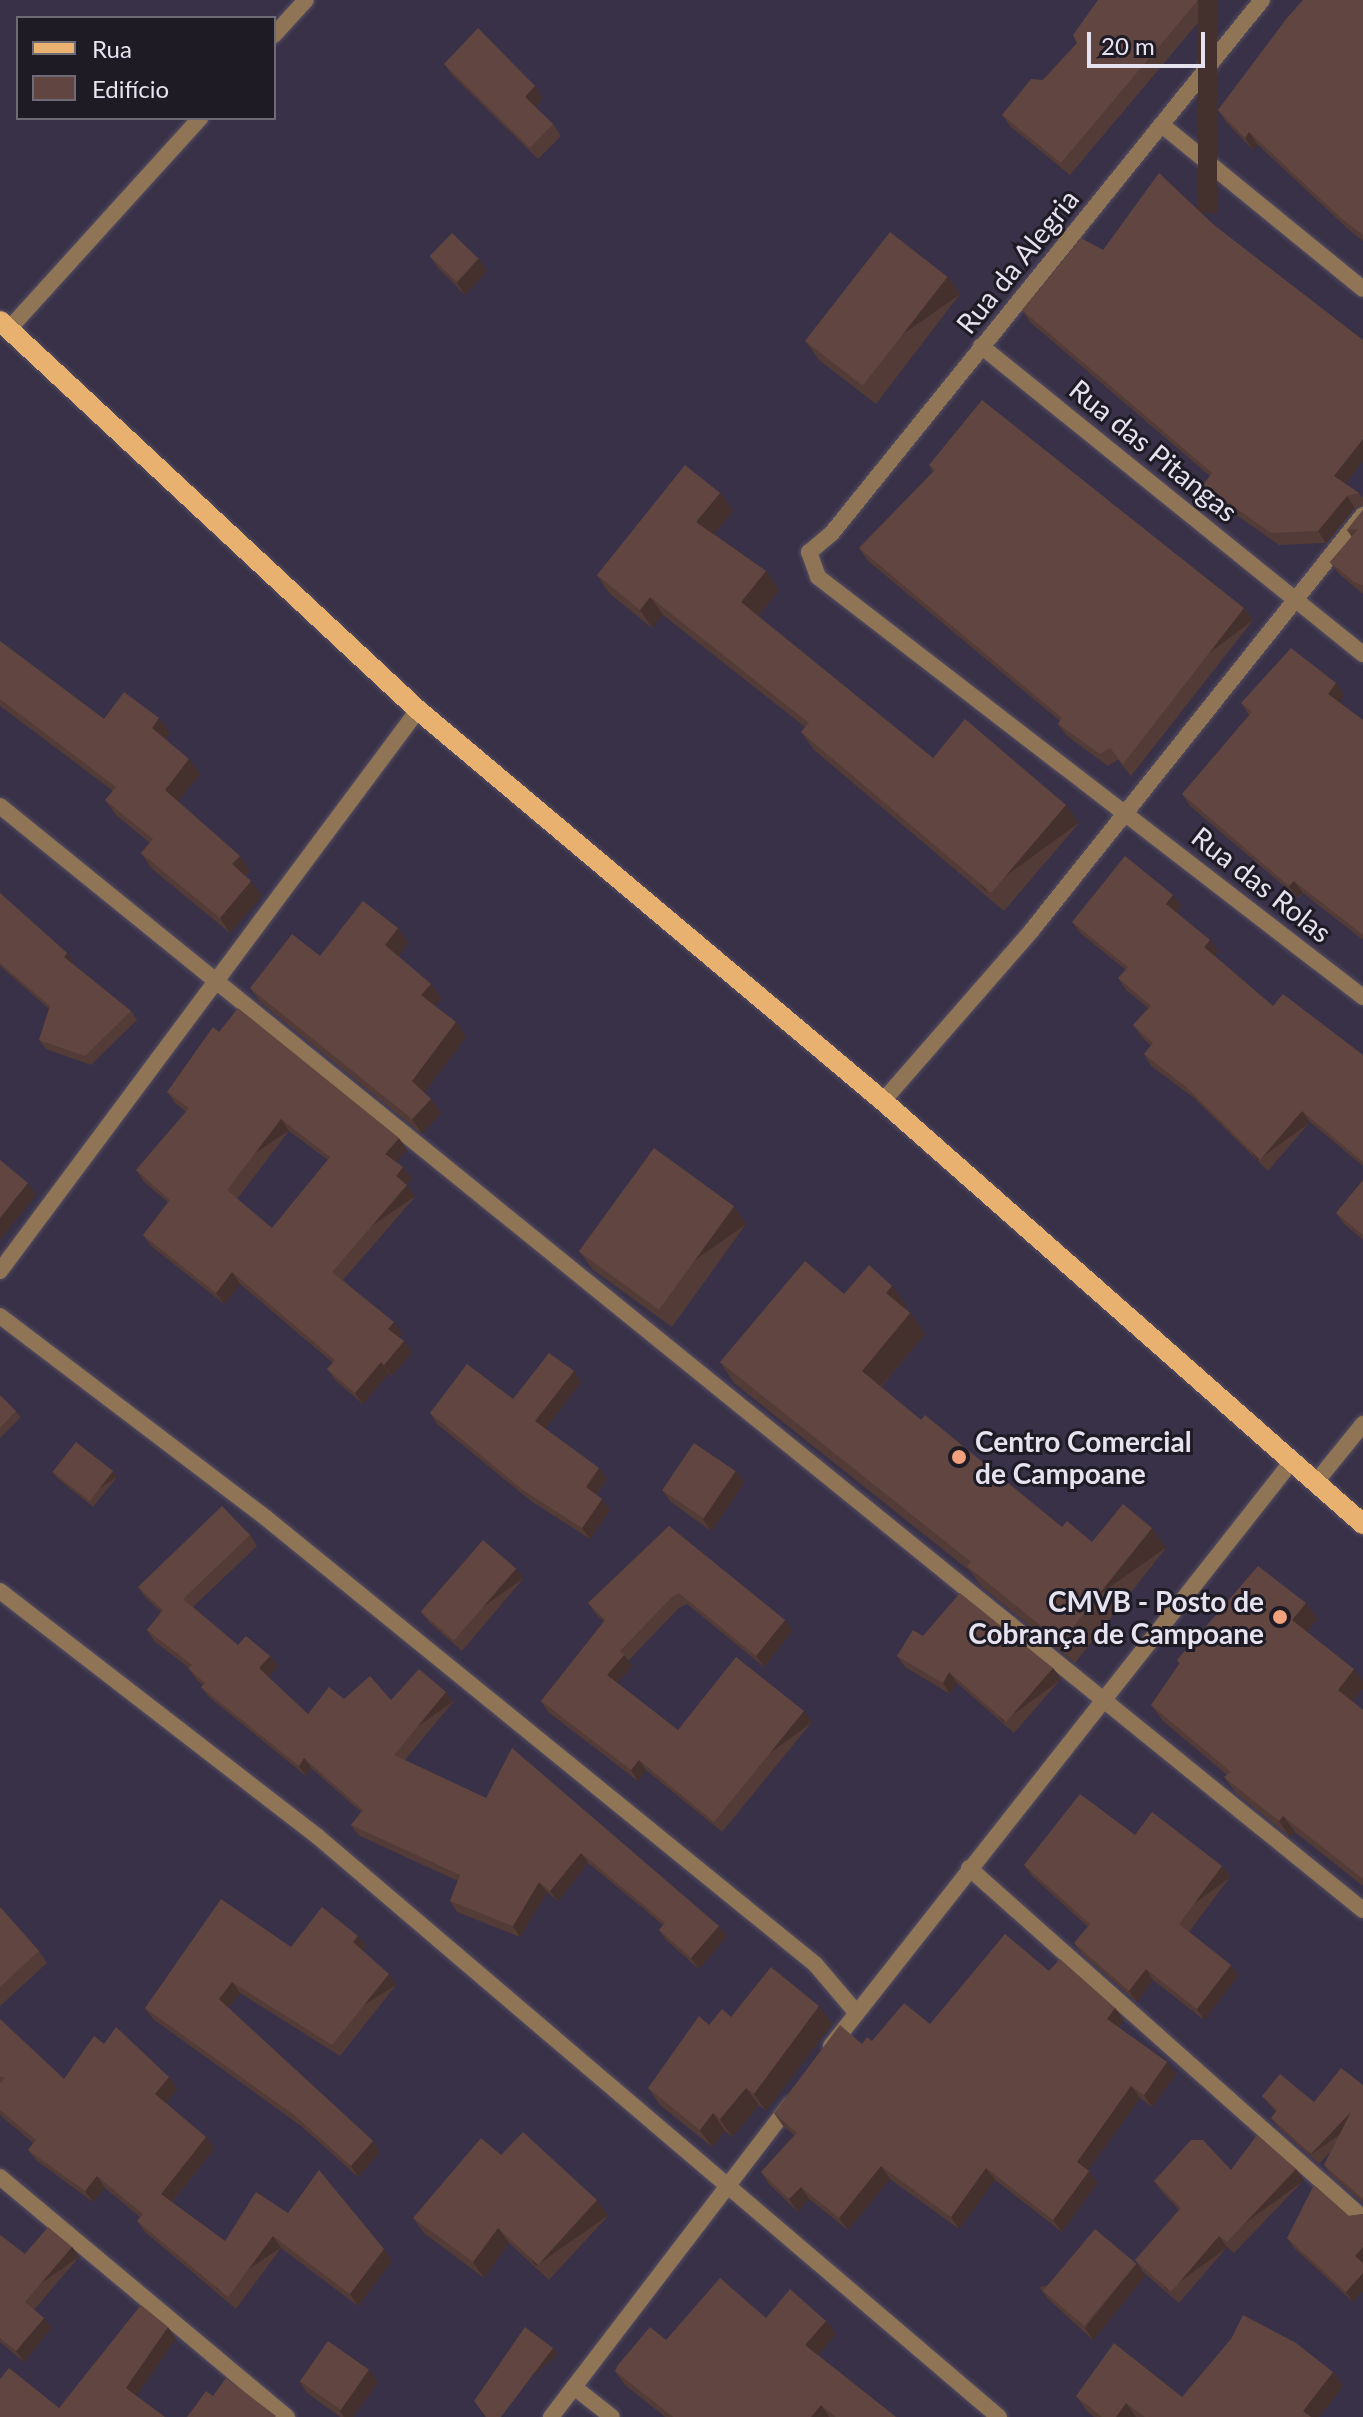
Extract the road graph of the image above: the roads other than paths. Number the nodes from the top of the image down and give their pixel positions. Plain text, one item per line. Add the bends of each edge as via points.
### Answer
1 (306, 0) edge
2 (1262, 0) edge
3 (276, 33) edge
4 (198, 120) edge
5 (1162, 125) junction
6 (1363, 289) edge
7 (5, 325) edge
8 (981, 346) junction
9 (1363, 515) edge
10 (809, 552) joint
11 (1292, 598) junction
12 (1363, 654) edge
13 (418, 710) junction
14 (0, 806) edge
15 (1128, 812) junction
16 (213, 982) junction
17 (1363, 997) edge
18 (883, 1101) junction
19 (0, 1271) edge
20 (0, 1316) edge
21 (1363, 1424) edge
22 (1293, 1460) junction
23 (1316, 1482) junction
24 (1363, 1524) edge
25 (0, 1591) edge
26 (1099, 1702) junction
27 (969, 1868) junction
28 (1363, 1910) edge
29 (855, 2011) junction
30 (819, 2062) edge
31 (801, 2087) edge
32 (0, 2177) edge
33 (730, 2183) junction
34 (1363, 2218) edge
35 (574, 2387) junction
36 (287, 2417) edge
37 (551, 2417) edge
38 (612, 2417) edge
39 (999, 2417) edge

1 - 3 street
2 - 5 street, Rua da Alegria
4 - 7 street
5 - 6 street
5 - 8 street, Rua da Alegria
7 - 13 main road
8 - 10 street, Rua da Alegria via 832,533
8 - 11 street, Rua das Pitangas
9 - 11 street
10 - 15 street, Rua das Rolas via 818,577
11 - 12 street, Rua das Pitangas
11 - 15 street
13 - 16 street
13 - 18 main road
14 - 16 street
15 - 17 street, Rua das Rolas
15 - 18 street
16 - 19 street
16 - 26 street
18 - 22 main road via 1208,1393
20 - 29 street via 266,1518 791,1944
21 - 23 street
22 - 23 main road
22 - 26 street
23 - 24 main road
25 - 33 street via 317,1836
26 - 27 street
26 - 28 street
27 - 29 street
27 - 34 street
29 - 30 street
31 - 33 street
32 - 36 street
33 - 35 street
33 - 39 street
35 - 37 street
35 - 38 street

